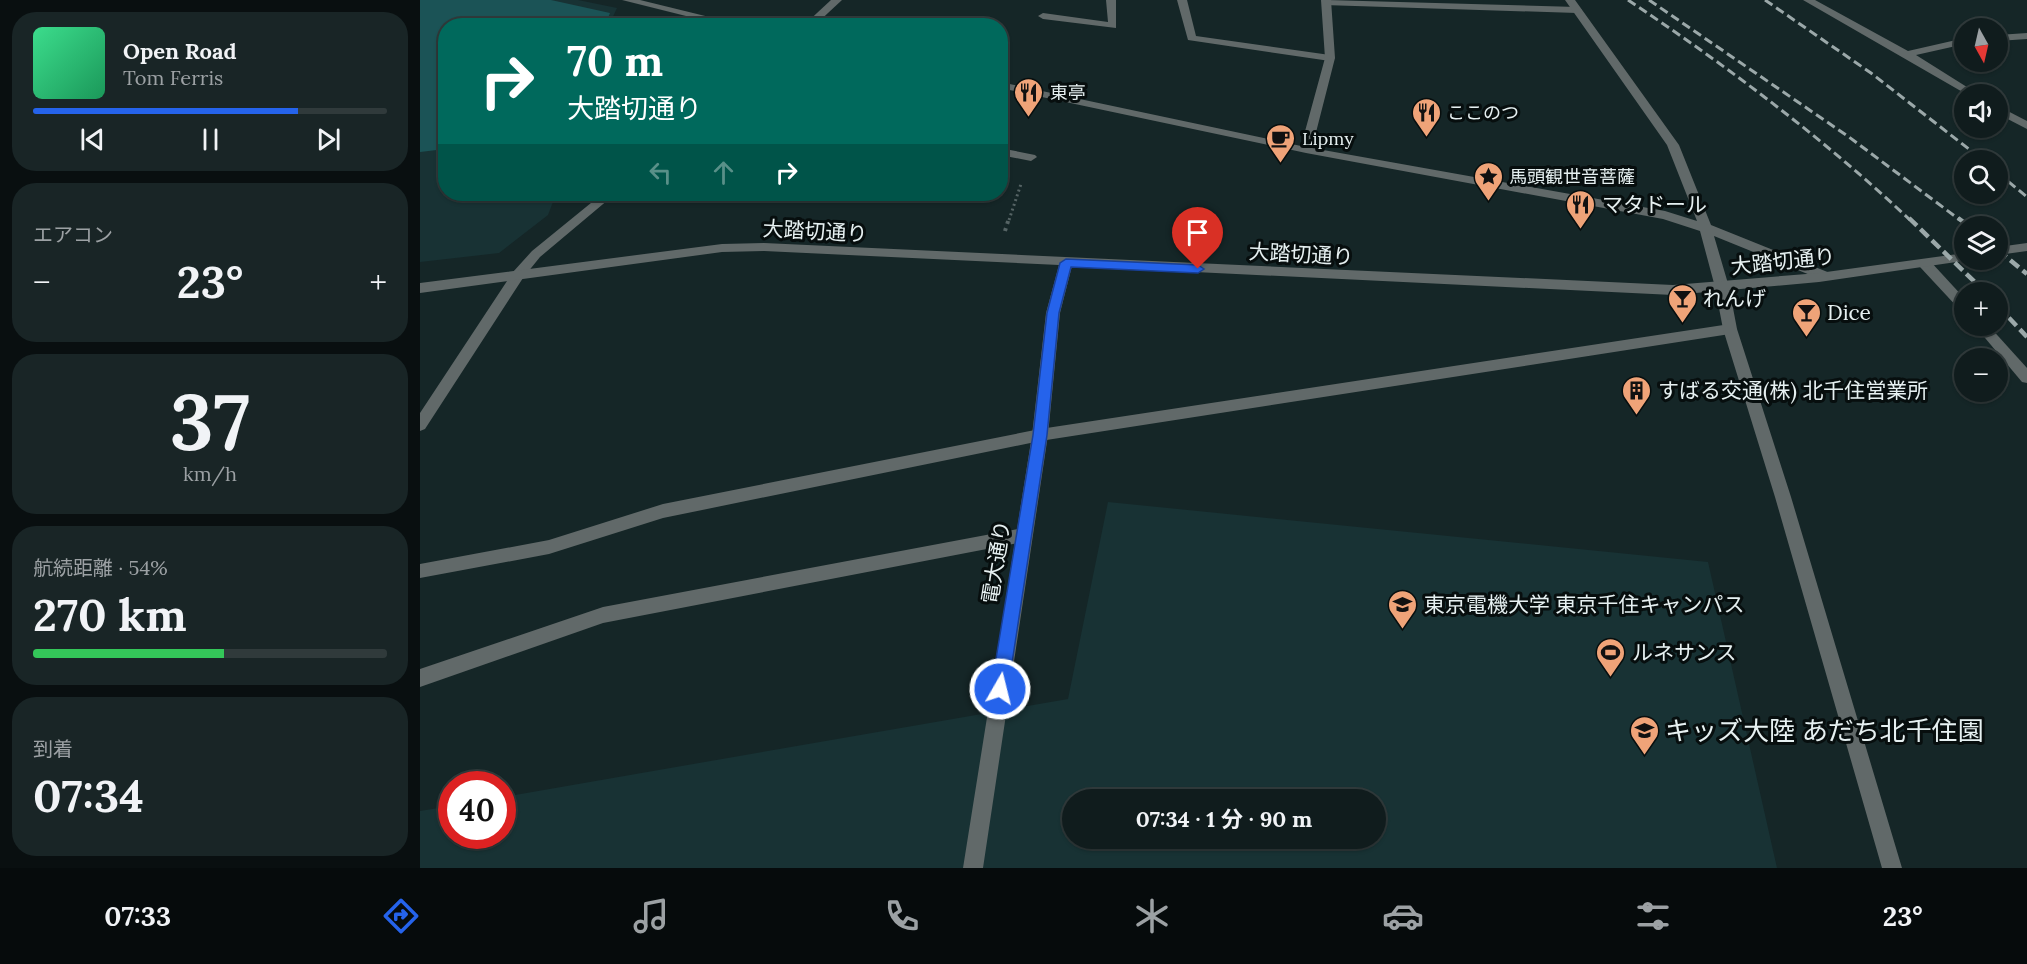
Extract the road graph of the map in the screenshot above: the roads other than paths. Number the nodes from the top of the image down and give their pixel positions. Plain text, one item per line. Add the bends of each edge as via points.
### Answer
1 (627, 0) edge
2 (837, 0) edge
3 (1111, 0) edge
4 (1182, 0) edge
5 (1570, 0) edge
6 (1808, 0) edge
7 (1327, 1) edge
8 (1577, 10) junction
9 (1043, 16) dead end
10 (706, 18) edge
11 (817, 18) edge
12 (2027, 36) edge
13 (2008, 37) edge
14 (1954, 43) edge
15 (1907, 54) junction
16 (1330, 58) junction
17 (1956, 84) edge
18 (1008, 87) edge
19 (2008, 115) edge
20 (2027, 126) edge
21 (1306, 150) junction
22 (1008, 153) edge
23 (1031, 157) dead end
24 (600, 201) edge
25 (1706, 228) junction
26 (2027, 247) edge
27 (2008, 250) edge
28 (1954, 259) edge
29 (1066, 263) junction
30 (1925, 264) junction
31 (518, 275) junction
32 (1825, 276) junction
33 (1722, 287) junction
34 (420, 288) edge
35 (1954, 295) edge
36 (1730, 329) junction
37 (1991, 336) edge
38 (2027, 378) edge
39 (420, 425) edge
40 (1040, 435) junction
41 (1023, 535) junction
42 (420, 571) edge
43 (420, 678) edge
44 (973, 868) edge
45 (1892, 868) edge

1 - 10 street
2 - 11 street
3 - 9 street via 1113,26
4 - 16 street via 1192,38
5 - 8 street
6 - 15 street
7 - 8 street
7 - 16 street
8 - 25 street via 1673,145
12 - 13 street
14 - 15 street
15 - 17 street
16 - 21 street
18 - 21 street
19 - 20 street
21 - 25 street via 1657,214
22 - 23 street
24 - 31 street via 536,254
25 - 32 street
25 - 33 street
26 - 27 street
28 - 30 street, 大踏切通り
29 - 31 street, 大踏切通り via 722,248
29 - 33 street, 大踏切通り via 1673,290
29 - 40 street, 電大通り via 1053,313
30 - 32 street, 大踏切通り
30 - 35 street
31 - 34 street, 大踏切通り
31 - 39 street
32 - 33 street, 大踏切通り
33 - 36 street
36 - 40 street
36 - 45 street
37 - 38 street
40 - 41 street, 電大通り
40 - 42 street via 663,511 549,547
41 - 43 street via 603,615
41 - 44 street, 電大通り

